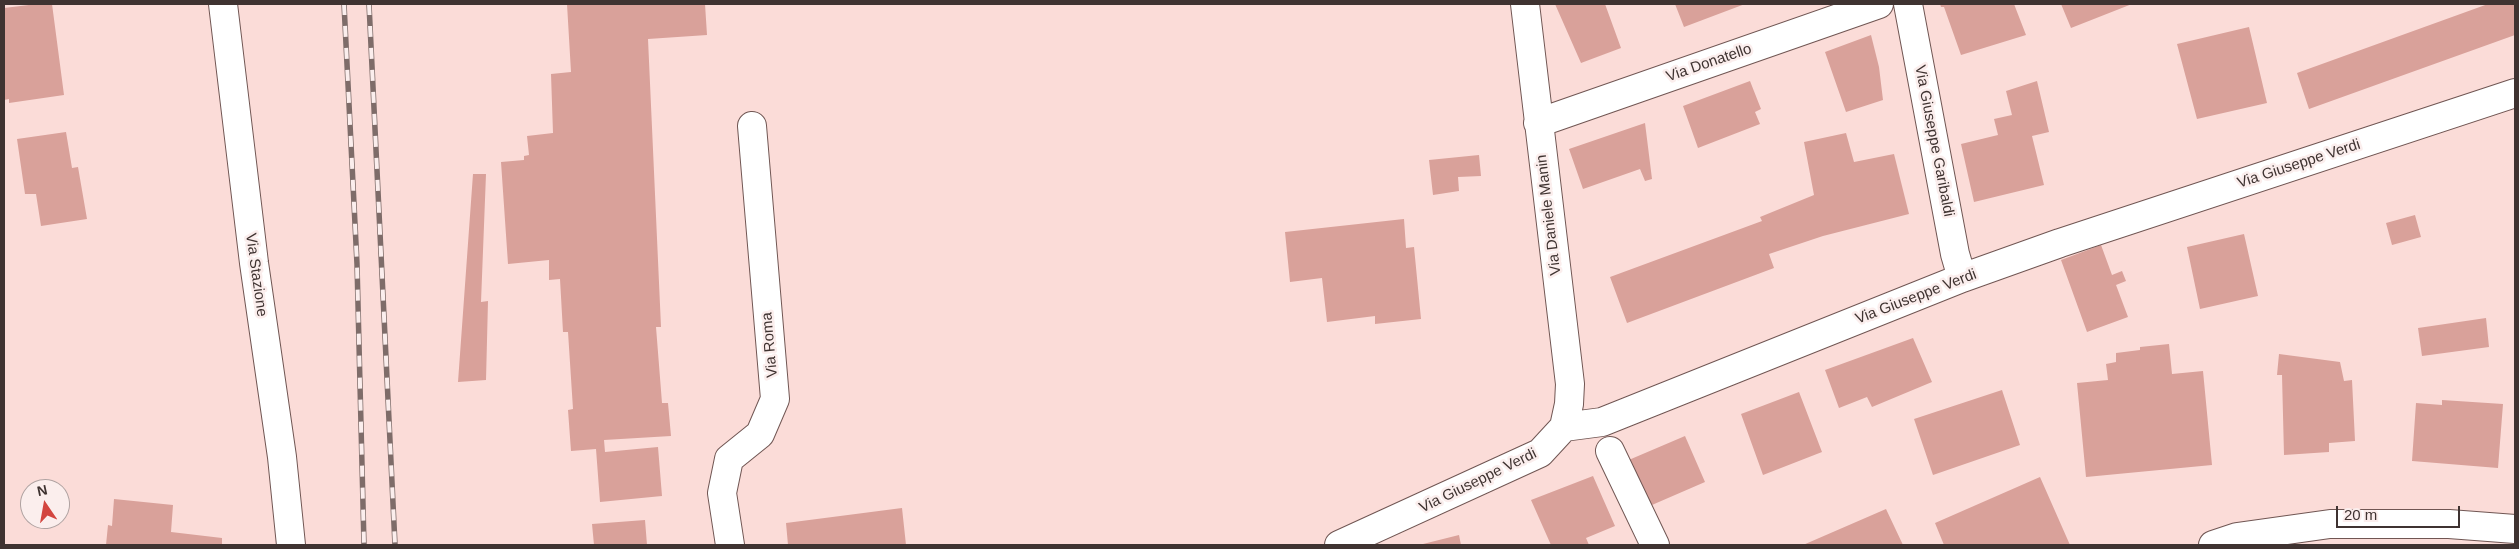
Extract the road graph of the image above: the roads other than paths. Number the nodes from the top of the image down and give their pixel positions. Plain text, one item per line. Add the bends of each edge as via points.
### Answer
1 (223, 4) edge
2 (1525, 4) edge
3 (1879, 4) edge
4 (1908, 4) edge
5 (2515, 92) edge
6 (1538, 123) junction
7 (752, 126) dead end
8 (1962, 278) junction
9 (1564, 426) junction
10 (1610, 451) dead end
11 (2515, 529) edge
12 (291, 545) edge
13 (730, 545) edge
14 (1340, 545) edge
15 (1655, 545) edge
16 (2213, 545) edge

1 - 12 street, Via Stazione
2 - 6 street, Via Daniele Manin
3 - 6 street, Via Donatello
4 - 8 street, Via Giuseppe Garibaldi
5 - 8 street, Via Giuseppe Verdi
6 - 9 street, Via Daniele Manin via 1570,384
7 - 13 street, Via Roma via 775,399 760,434 729,459 722,493
8 - 9 street, Via Giuseppe Verdi via 1602,422
9 - 14 street, Via Giuseppe Verdi via 1540,453
10 - 15 street
11 - 16 street via 2449,524 2330,524 2237,537

